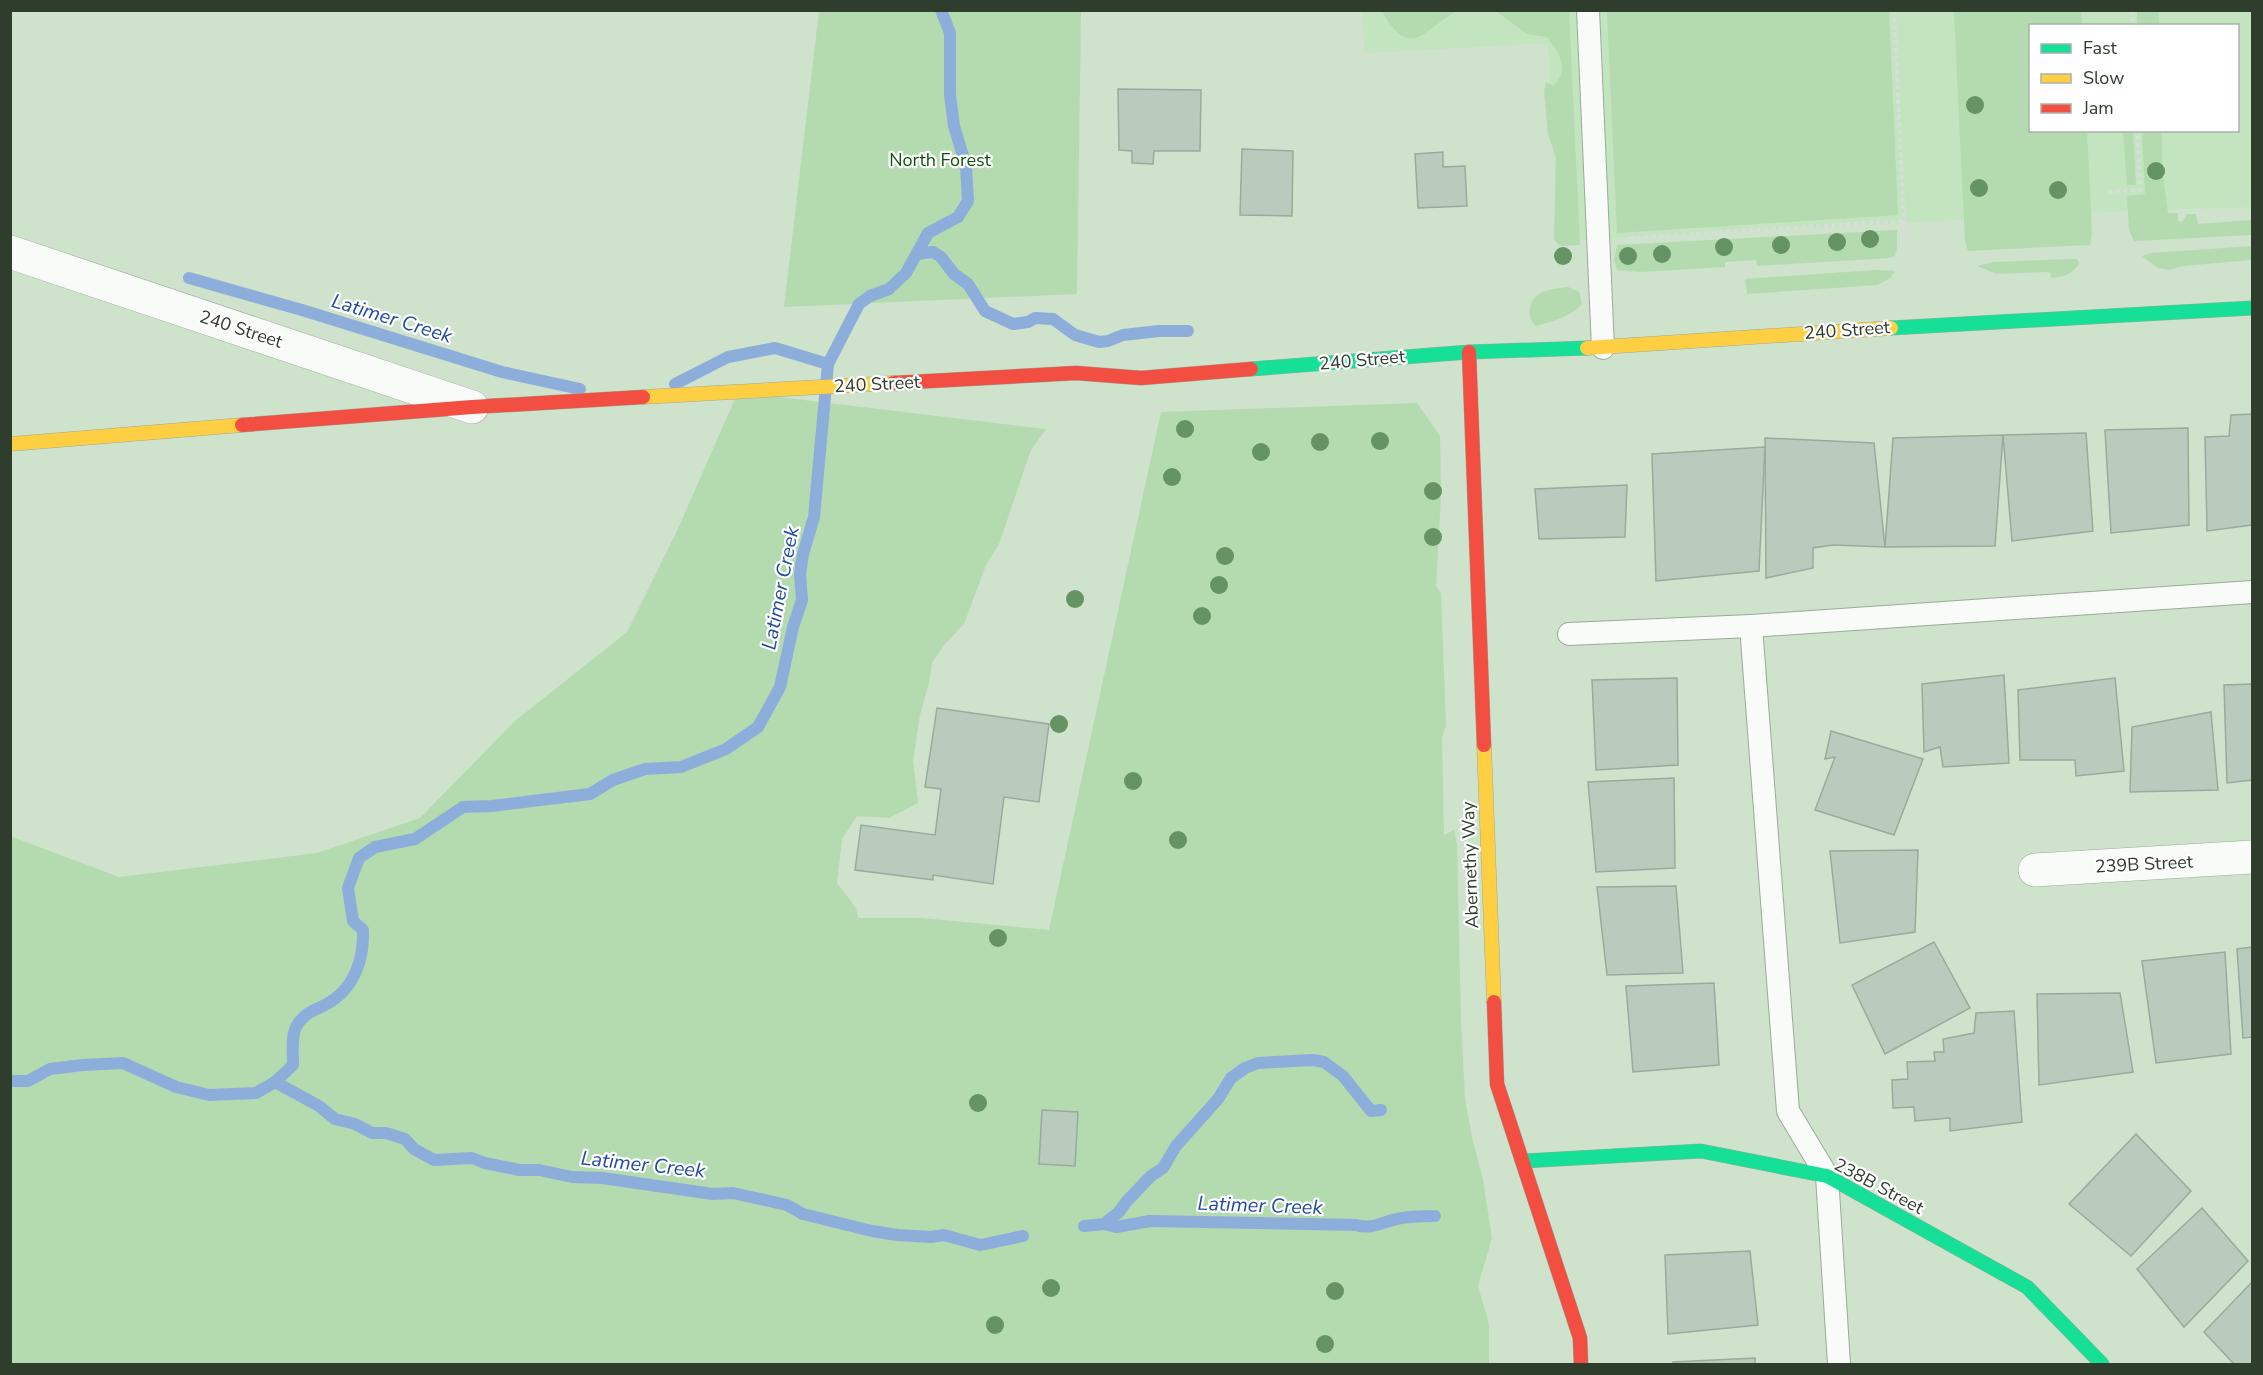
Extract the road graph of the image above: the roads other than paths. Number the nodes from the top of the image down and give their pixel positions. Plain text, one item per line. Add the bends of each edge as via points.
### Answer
1 (1588, 10) edge
2 (10, 252) edge
3 (2253, 308) edge
4 (1604, 348) junction
5 (1469, 352) junction
6 (472, 406) junction
7 (10, 444) edge
8 (2253, 592) edge
9 (1751, 626) junction
10 (1569, 634) dead end
11 (2253, 857) edge
12 (2035, 870) dead end
13 (1522, 1161) junction
14 (1827, 1176) junction
15 (1581, 1365) edge
16 (1839, 1365) edge
17 (2102, 1365) edge

1 - 4 lane
2 - 6 street, 240 Street
3 - 4 street, 240 Street via 1941,324
4 - 5 street, 240 Street
5 - 6 street, 240 Street via 1141,378 1076,373
5 - 13 street, Abernethy Way via 1497,1083
6 - 7 street, 240 Street
8 - 9 lane
9 - 10 lane
9 - 14 lane via 1788,1111
11 - 12 street, 239B Street
13 - 14 street, 238B Street via 1701,1151
13 - 15 street, Abernethy Way via 1580,1338
14 - 16 lane
14 - 17 street, 238B Street via 2028,1287

